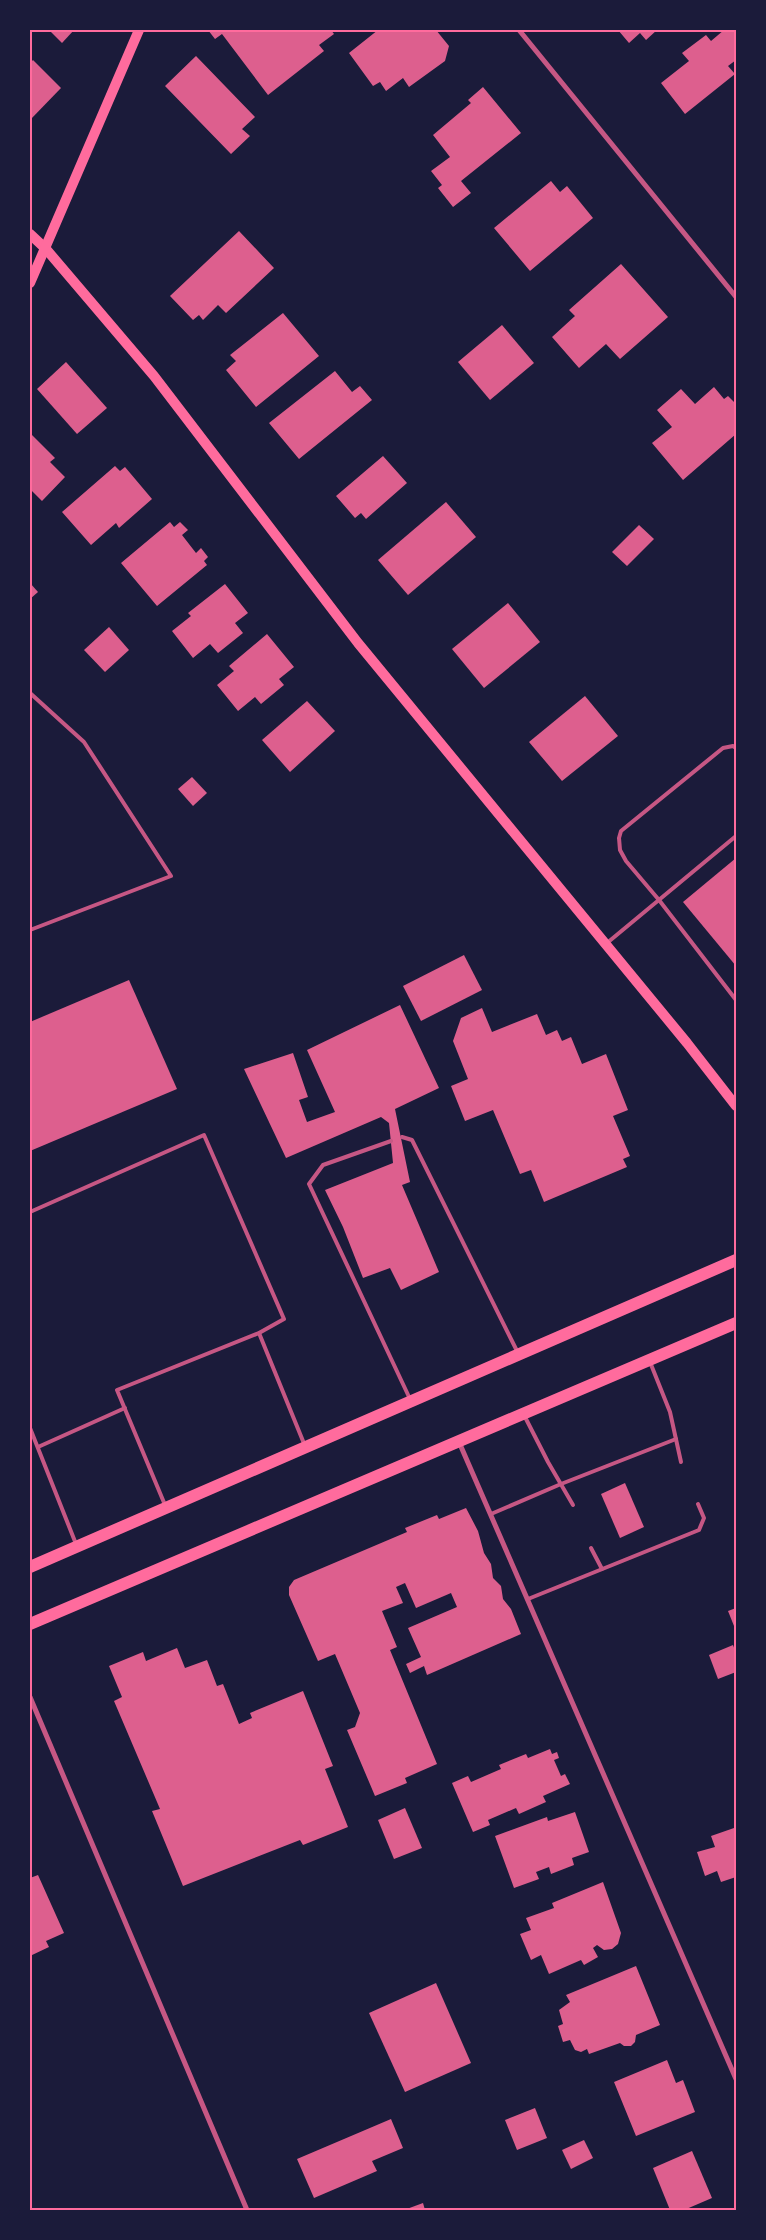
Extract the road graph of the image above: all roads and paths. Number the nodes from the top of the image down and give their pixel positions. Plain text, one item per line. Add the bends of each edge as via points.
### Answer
1 (139, 30) edge
2 (520, 30) edge
3 (30, 234) edge
4 (46, 249) junction
5 (30, 283) edge
6 (736, 297) edge
7 (30, 693) edge
8 (736, 748) edge
9 (736, 836) edge
10 (659, 900) junction
11 (30, 930) edge
12 (605, 944) junction
13 (736, 1000) edge
14 (736, 1106) edge
15 (402, 1137) dead end
16 (391, 1141) dead end
17 (30, 1212) edge
18 (736, 1260) edge
19 (736, 1323) edge
20 (259, 1332) junction
21 (519, 1355) junction
22 (649, 1360) junction
23 (411, 1401) junction
24 (125, 1408) junction
25 (523, 1413) junction
26 (30, 1428) edge
27 (676, 1439) junction
28 (459, 1440) junction
29 (38, 1447) junction
30 (305, 1447) junction
31 (681, 1462) dead end
32 (561, 1484) junction
33 (698, 1504) dead end
34 (573, 1505) dead end
35 (166, 1508) junction
36 (491, 1514) junction
37 (77, 1547) junction
38 (590, 1548) dead end
39 (30, 1567) edge
40 (602, 1569) junction
41 (528, 1598) junction
42 (30, 1624) edge
43 (30, 1697) edge
44 (736, 2079) edge
45 (247, 2210) edge

1 - 4 main road
2 - 6 street
3 - 4 main road
4 - 5 main road
4 - 12 main road via 154,376 358,643
7 - 11 lane via 84,742 170,876
8 - 10 lane via 723,748 621,831 619,838 623,856
9 - 10 lane
10 - 12 lane
10 - 13 lane
12 - 14 main road
15 - 21 lane via 412,1140
16 - 23 lane via 323,1165 309,1184
17 - 20 lane via 204,1135 284,1319
18 - 21 main road
19 - 22 main road
20 - 24 lane via 117,1390
20 - 30 lane
21 - 23 main road
22 - 25 main road
22 - 27 lane via 670,1412
23 - 30 main road
24 - 29 lane
24 - 35 lane
25 - 28 main road
25 - 32 lane
26 - 29 lane
27 - 31 lane
27 - 32 lane
28 - 36 street
28 - 42 main road
29 - 37 lane
30 - 35 main road
32 - 34 lane
32 - 36 lane
33 - 40 lane via 704,1518 699,1530
35 - 37 main road
36 - 41 street
37 - 39 main road
38 - 40 lane
40 - 41 lane
41 - 44 street
43 - 45 street

